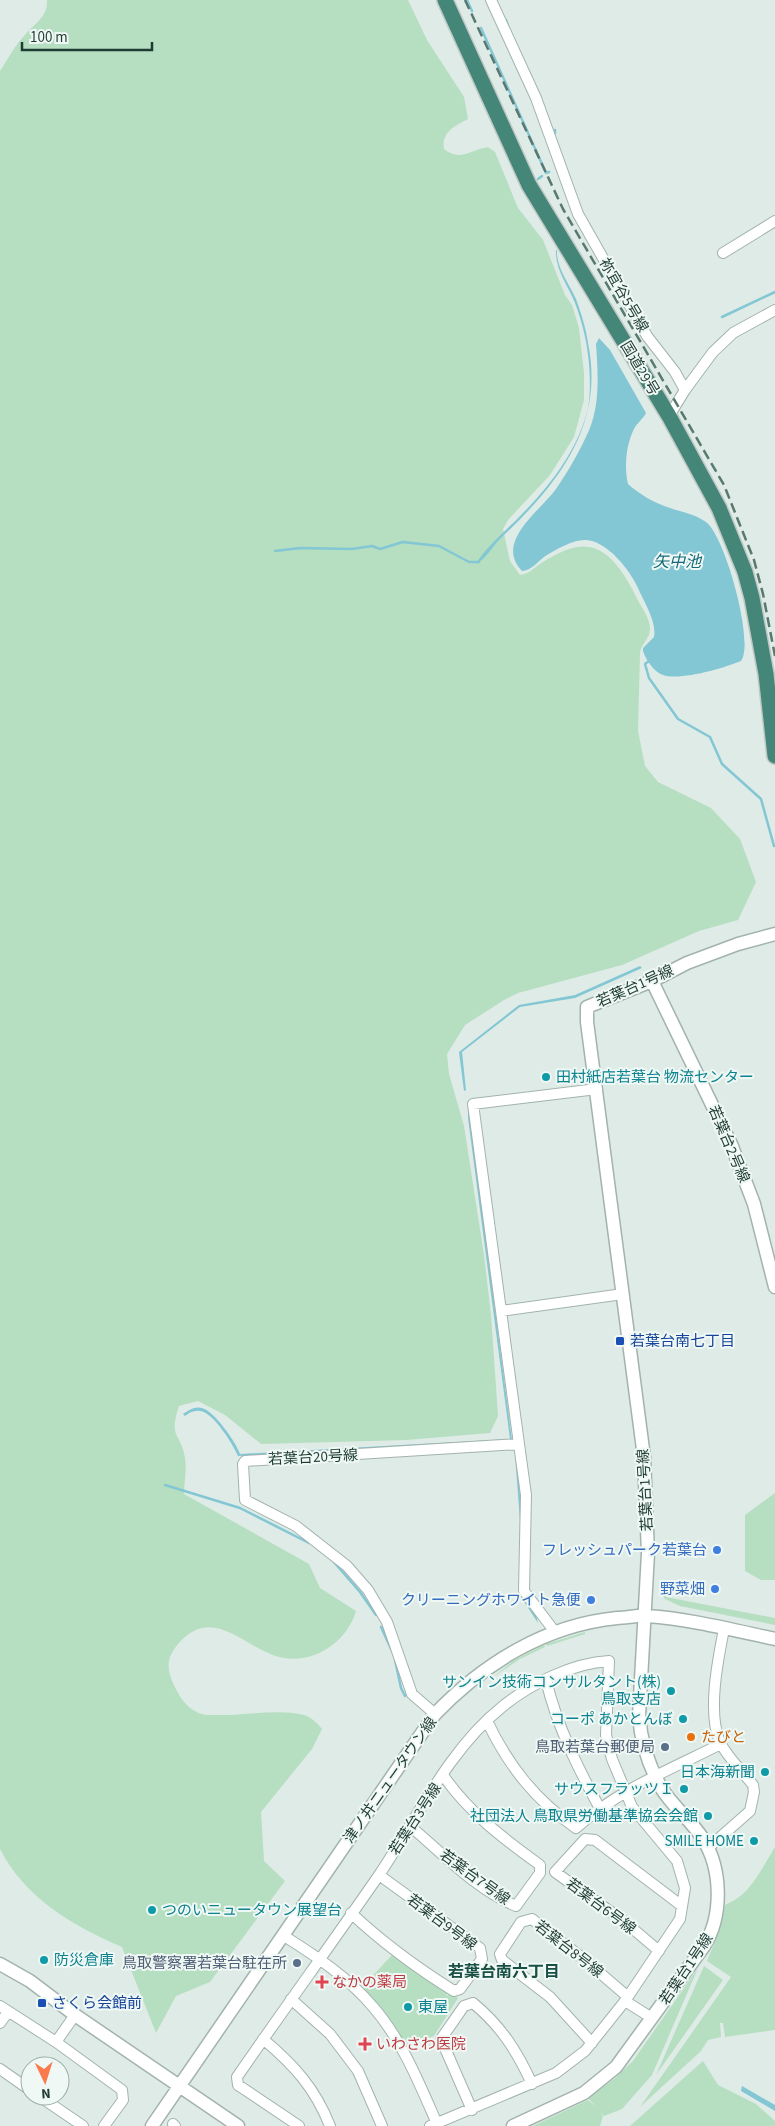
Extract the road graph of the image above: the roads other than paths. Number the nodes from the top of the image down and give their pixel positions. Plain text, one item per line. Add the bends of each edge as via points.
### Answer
1 (444, 0) edge
2 (491, 0) edge
3 (775, 221) edge
4 (723, 253) dead end
5 (775, 310) edge
6 (686, 390) junction
7 (669, 416) junction
8 (775, 756) edge
9 (775, 934) edge
10 (652, 981) junction
11 (597, 1089) junction
12 (775, 1287) edge
13 (622, 1294) junction
14 (501, 1311) junction
15 (519, 1444) junction
16 (646, 1616) junction
17 (724, 1629) junction
18 (555, 1632) junction
19 (775, 1639) edge
20 (546, 1680) junction
21 (435, 1714) junction
22 (487, 1721) junction
23 (721, 1744) junction
24 (443, 1775) junction
25 (655, 1777) junction
26 (625, 1792) junction
27 (599, 1807) junction
28 (410, 1826) junction
29 (708, 1848) junction
30 (379, 1875) junction
31 (682, 1906) junction
32 (351, 1914) junction
33 (284, 1936) junction
34 (658, 1950) junction
35 (319, 1958) junction
36 (0, 1964) edge
37 (291, 1999) junction
38 (627, 1999) junction
39 (4, 2009) edge
40 (76, 2014) junction
41 (652, 2018) junction
42 (0, 2023) edge
43 (263, 2039) junction
44 (56, 2042) junction
45 (592, 2043) junction
46 (0, 2069) edge
47 (20, 2083) edge
48 (532, 2084) junction
49 (180, 2087) junction
50 (54, 2106) edge
51 (472, 2110) junction
52 (435, 2125) edge
53 (83, 2126) edge
54 (104, 2126) edge
55 (152, 2126) edge
56 (238, 2126) edge
57 (298, 2126) edge
58 (330, 2126) edge
59 (382, 2126) edge
60 (514, 2126) edge

1 - 7 highway, 国道29号 via 529,185
2 - 6 street, 祢宜谷5号線 via 536,98 578,214 648,336
3 - 4 street
5 - 6 street via 733,333 713,352
6 - 7 street
7 - 8 highway, 国道29号 via 719,508 745,572 759,628
9 - 10 street, 若葉台1号線 via 686,962
10 - 11 street, 若葉台1号線 via 587,1007
10 - 12 street, 若葉台2号線 via 731,1144 754,1204
11 - 13 street, 若葉台1号線
11 - 14 street via 473,1104
13 - 14 street
13 - 16 street, 若葉台1号線 via 644,1458 648,1553
14 - 15 street
15 - 18 street via 526,1495 524,1591
15 - 21 street, 若葉台20号線 via 251,1460 243,1464 245,1500 296,1526 321,1544 368,1590 387,1622 412,1694
16 - 17 street, 津ノ井ニュータウン線
16 - 18 street, 津ノ井ニュータウン線 via 600,1620
16 - 25 street, 若葉台1号線 via 639,1716 641,1740
17 - 19 street, 津ノ井ニュータウン線
17 - 23 street via 718,1656 715,1701
18 - 21 street, 津ノ井ニュータウン線 via 510,1652
20 - 22 street, 若葉台3号線 via 502,1707
20 - 26 street, 若葉台3号線 via 569,1670 608,1661 606,1735
20 - 27 street via 552,1706 572,1755
21 - 33 street, 津ノ井ニュータウン線
22 - 24 street, 若葉台3号線
22 - 27 street via 516,1772 557,1815 576,1828
23 - 25 street
23 - 29 street via 753,1785 752,1808
24 - 28 street, 若葉台3号線
24 - 28 street, 若葉台7号線 via 452,1789 488,1826 540,1865 540,1873 516,1906 466,1874
25 - 26 street
25 - 29 street, 若葉台1号線
26 - 27 street
26 - 31 street, 若葉台3号線 via 632,1807 677,1861 685,1888
28 - 30 street, 若葉台3号線
29 - 41 street, 若葉台1号線 via 718,1895 712,1932
30 - 32 street, 若葉台3号線
30 - 32 street, 若葉台9号線 via 480,1948 482,1959 460,1989 454,1991 380,1941
31 - 34 street, 若葉台3号線 via 680,1919
31 - 34 street, 若葉台6号線 via 595,1840 585,1839 555,1872
32 - 35 street, 若葉台3号線
33 - 35 street
33 - 49 street, 津ノ井ニュータウン線
34 - 38 street, 若葉台3号線
35 - 37 street, 若葉台3号線
35 - 52 street via 374,2008 393,2034 411,2066
36 - 40 street
37 - 43 street, 若葉台3号線
37 - 59 street via 330,2034 358,2071
38 - 41 street
38 - 45 street, 若葉台3号線
38 - 45 street, 若葉台8号線 via 585,1960 532,1919 521,1922 500,1954 502,1960 550,1997
39 - 42 street
39 - 44 street
40 - 44 street
40 - 49 street
41 - 60 street, 若葉台1号線 via 628,2053 598,2083 568,2102
43 - 57 street, 若葉台3号線 via 237,2077 238,2085
43 - 58 street via 292,2063 314,2093
44 - 54 street via 122,2090 123,2100
45 - 48 street, 若葉台3号線 via 556,2073
46 - 47 street
48 - 51 street, 若葉台3号線
48 - 51 street via 517,2052 490,2016 473,2003 464,2006 441,2039
49 - 55 street, 津ノ井ニュータウン線
49 - 56 street
50 - 53 street
51 - 52 street, 若葉台3号線

